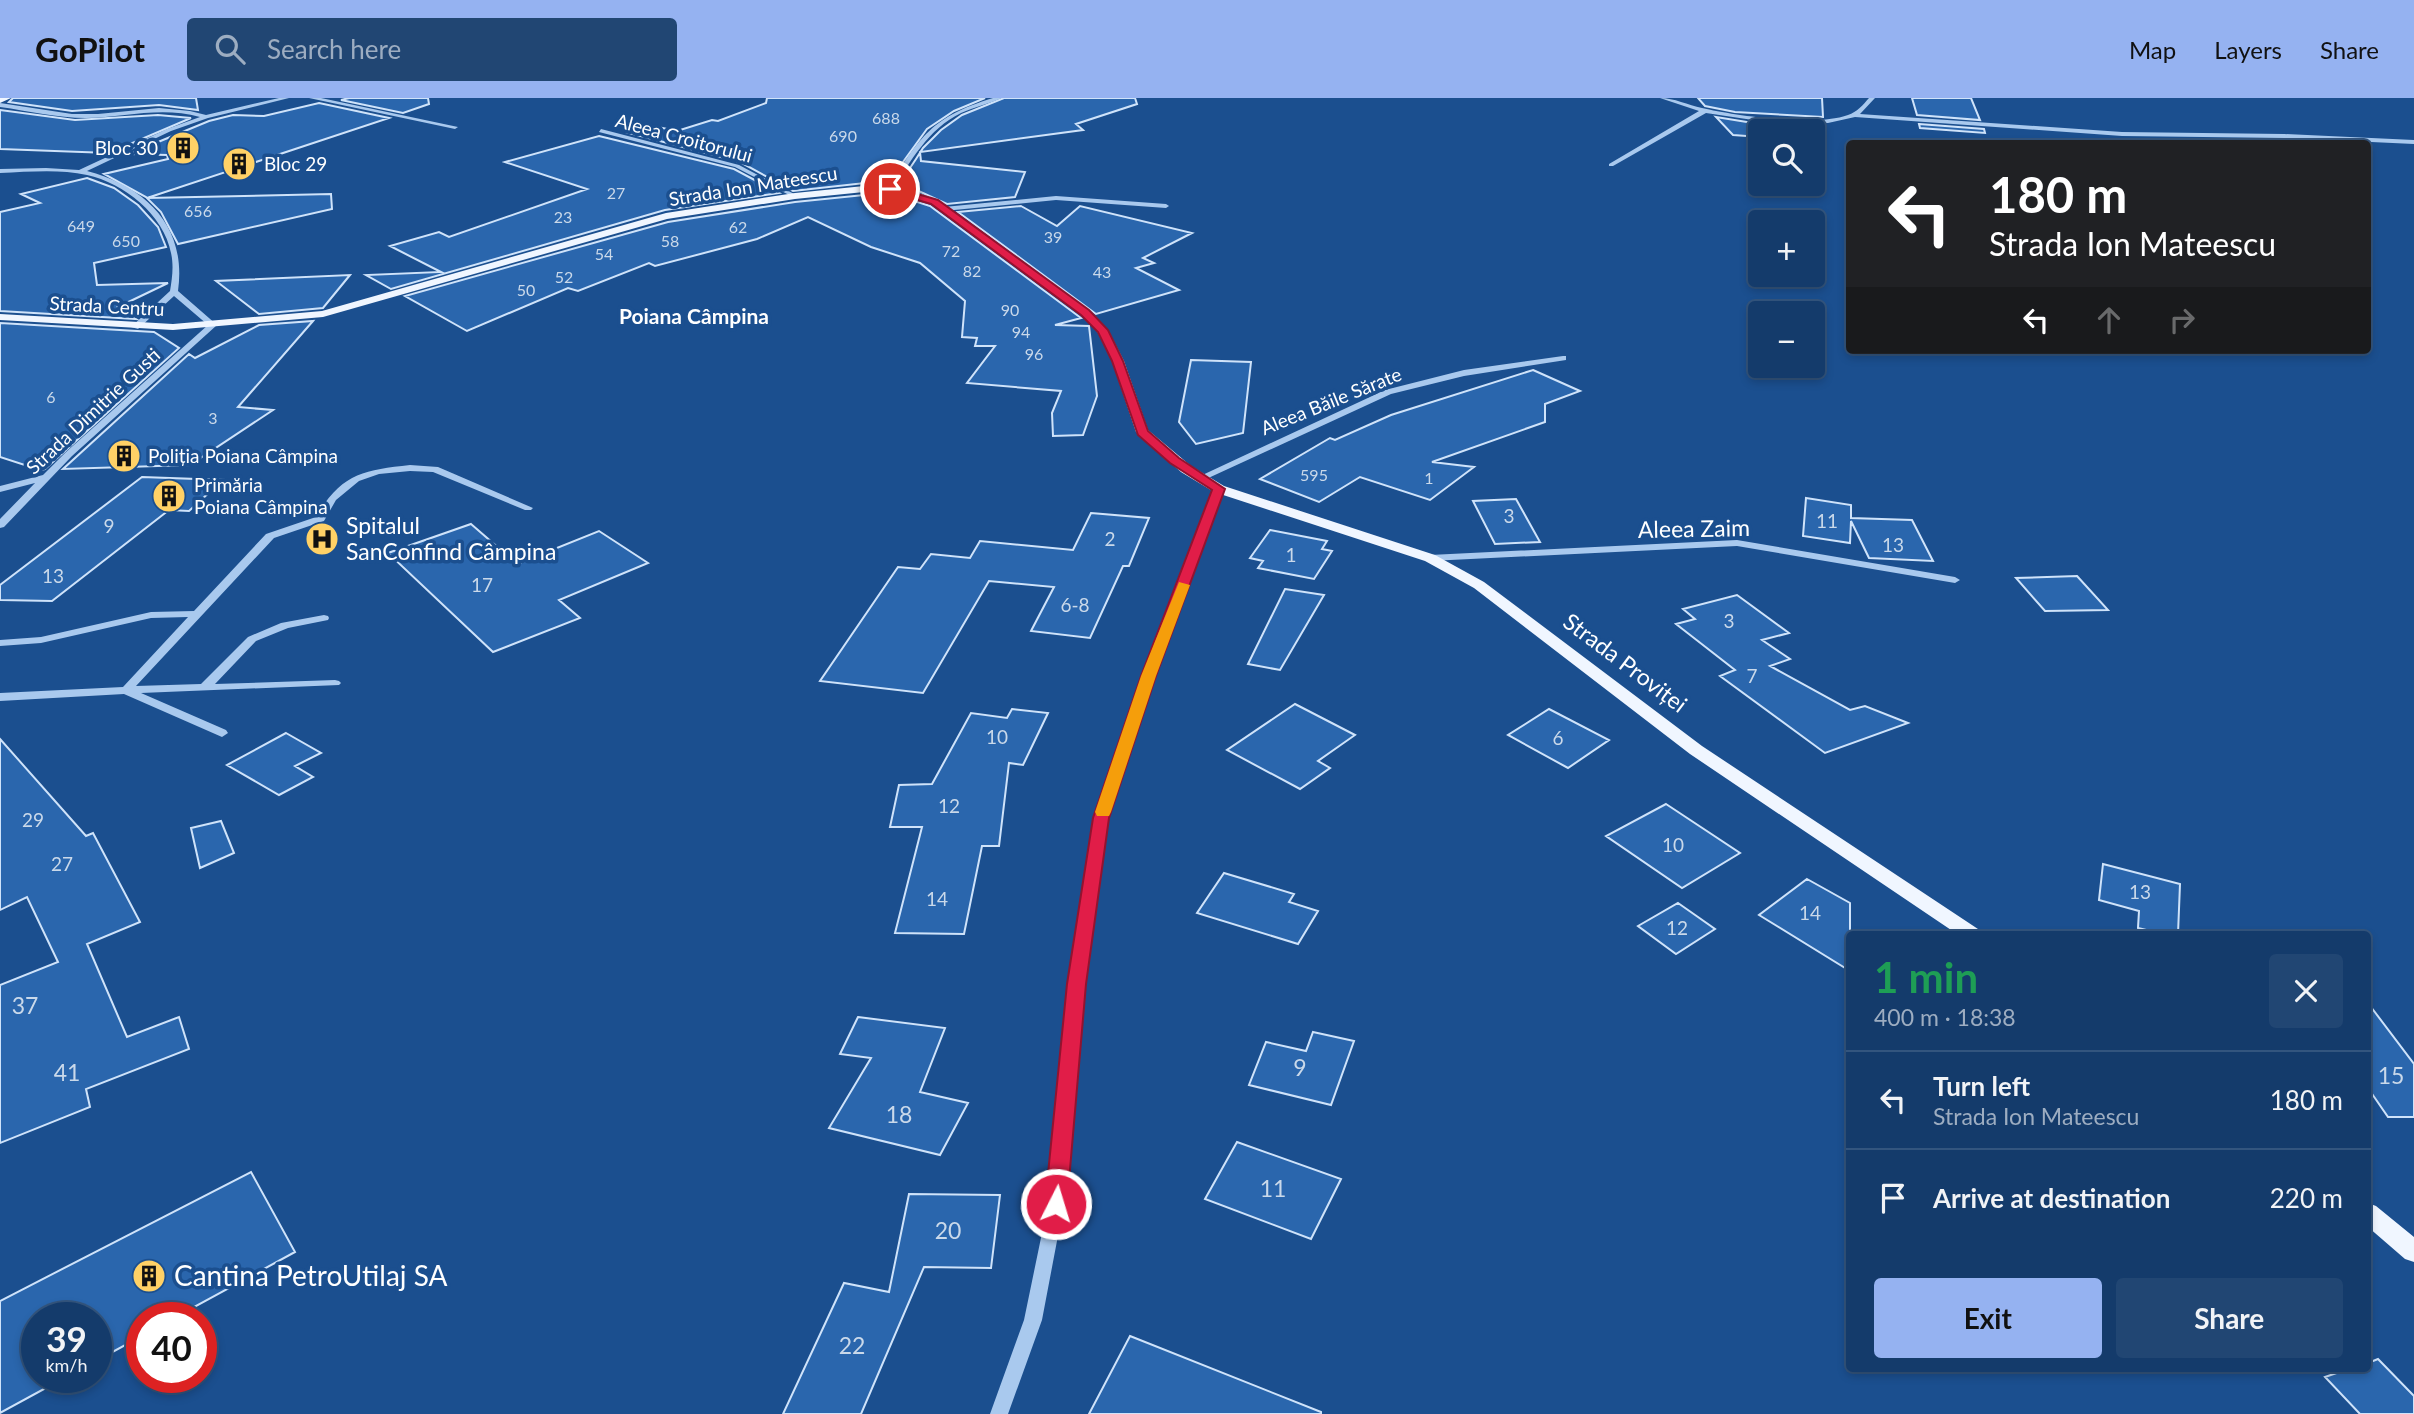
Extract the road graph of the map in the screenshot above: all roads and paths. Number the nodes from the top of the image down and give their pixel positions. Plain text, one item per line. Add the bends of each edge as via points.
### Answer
1 (7, 98) edge
2 (286, 98) edge
3 (312, 98) edge
4 (997, 98) edge
5 (1662, 98) edge
6 (1871, 98) edge
7 (0, 103) edge
8 (1704, 111) junction
9 (1855, 115) junction
10 (206, 117) junction
11 (455, 127) dead end
12 (601, 131) dead end
13 (2371, 140) edge
14 (2371, 140) edge
15 (2414, 142) edge
16 (1611, 165) dead end
17 (0, 171) edge
18 (80, 172) junction
19 (890, 189) junction
20 (795, 195) junction
21 (1166, 206) dead end
22 (944, 209) junction
23 (174, 292) junction
24 (0, 317) edge
25 (213, 325) junction
26 (135, 327) junction
27 (1563, 358) dead end
28 (45, 478) junction
29 (1201, 478) junction
30 (0, 489) edge
31 (1219, 489) junction
32 (528, 508) dead end
33 (0, 526) edge
34 (1430, 558) junction
35 (1955, 580) dead end
36 (197, 614) junction
37 (324, 618) dead end
38 (0, 643) edge
39 (335, 683) dead end
40 (205, 687) junction
41 (126, 690) junction
42 (0, 697) edge
43 (222, 733) dead end
44 (1967, 931) edge
45 (2371, 1216) edge
46 (2414, 1252) edge
47 (999, 1414) edge

1 - 7 main road
2 - 10 street, Strada Centru
3 - 11 street
4 - 19 street via 935,124
5 - 8 street
6 - 9 street
7 - 10 street via 82,116 156,108
8 - 9 street via 1807,120
8 - 16 street
9 - 13 street via 2123,134
10 - 18 street, Strada Centru
12 - 20 street, Aleea Croitorului via 737,166
14 - 15 street
17 - 18 street, Strada Centru
18 - 23 street, Strada Centru via 106,177 134,191 169,232 177,253
19 - 20 main road, Strada Ion Mateescu
19 - 22 main road, Strada Ion Mateescu via 923,197
20 - 25 main road, Strada Ion Mateescu via 642,222 323,314
21 - 22 street via 1055,198
22 - 29 main road, Strada Ion Mateescu via 1102,330 1143,432
23 - 25 street
23 - 26 street
24 - 26 main road, Strada Centru
25 - 26 main road, Strada Centru
25 - 28 street, Strada Dimitrie Gusti
27 - 29 street, Aleea Băile Sărate via 1464,373 1388,393
28 - 30 street
28 - 33 street, Strada Dimitrie Gusti
29 - 31 main road, Strada Ion Mateescu
31 - 34 main road, Strada Proviței
31 - 47 street via 1101,818 1077,984 1056,1204 1034,1320
32 - 36 street via 435,469 378,471 356,478 332,498 320,519 270,536
34 - 35 street, Aleea Zaim via 1737,543
34 - 44 main road, Strada Proviței via 1479,585 1696,750
36 - 38 street via 151,615 41,640
36 - 41 street
37 - 40 street via 285,625 252,639
39 - 40 street
40 - 41 street
41 - 42 street
41 - 43 street
45 - 46 main road

